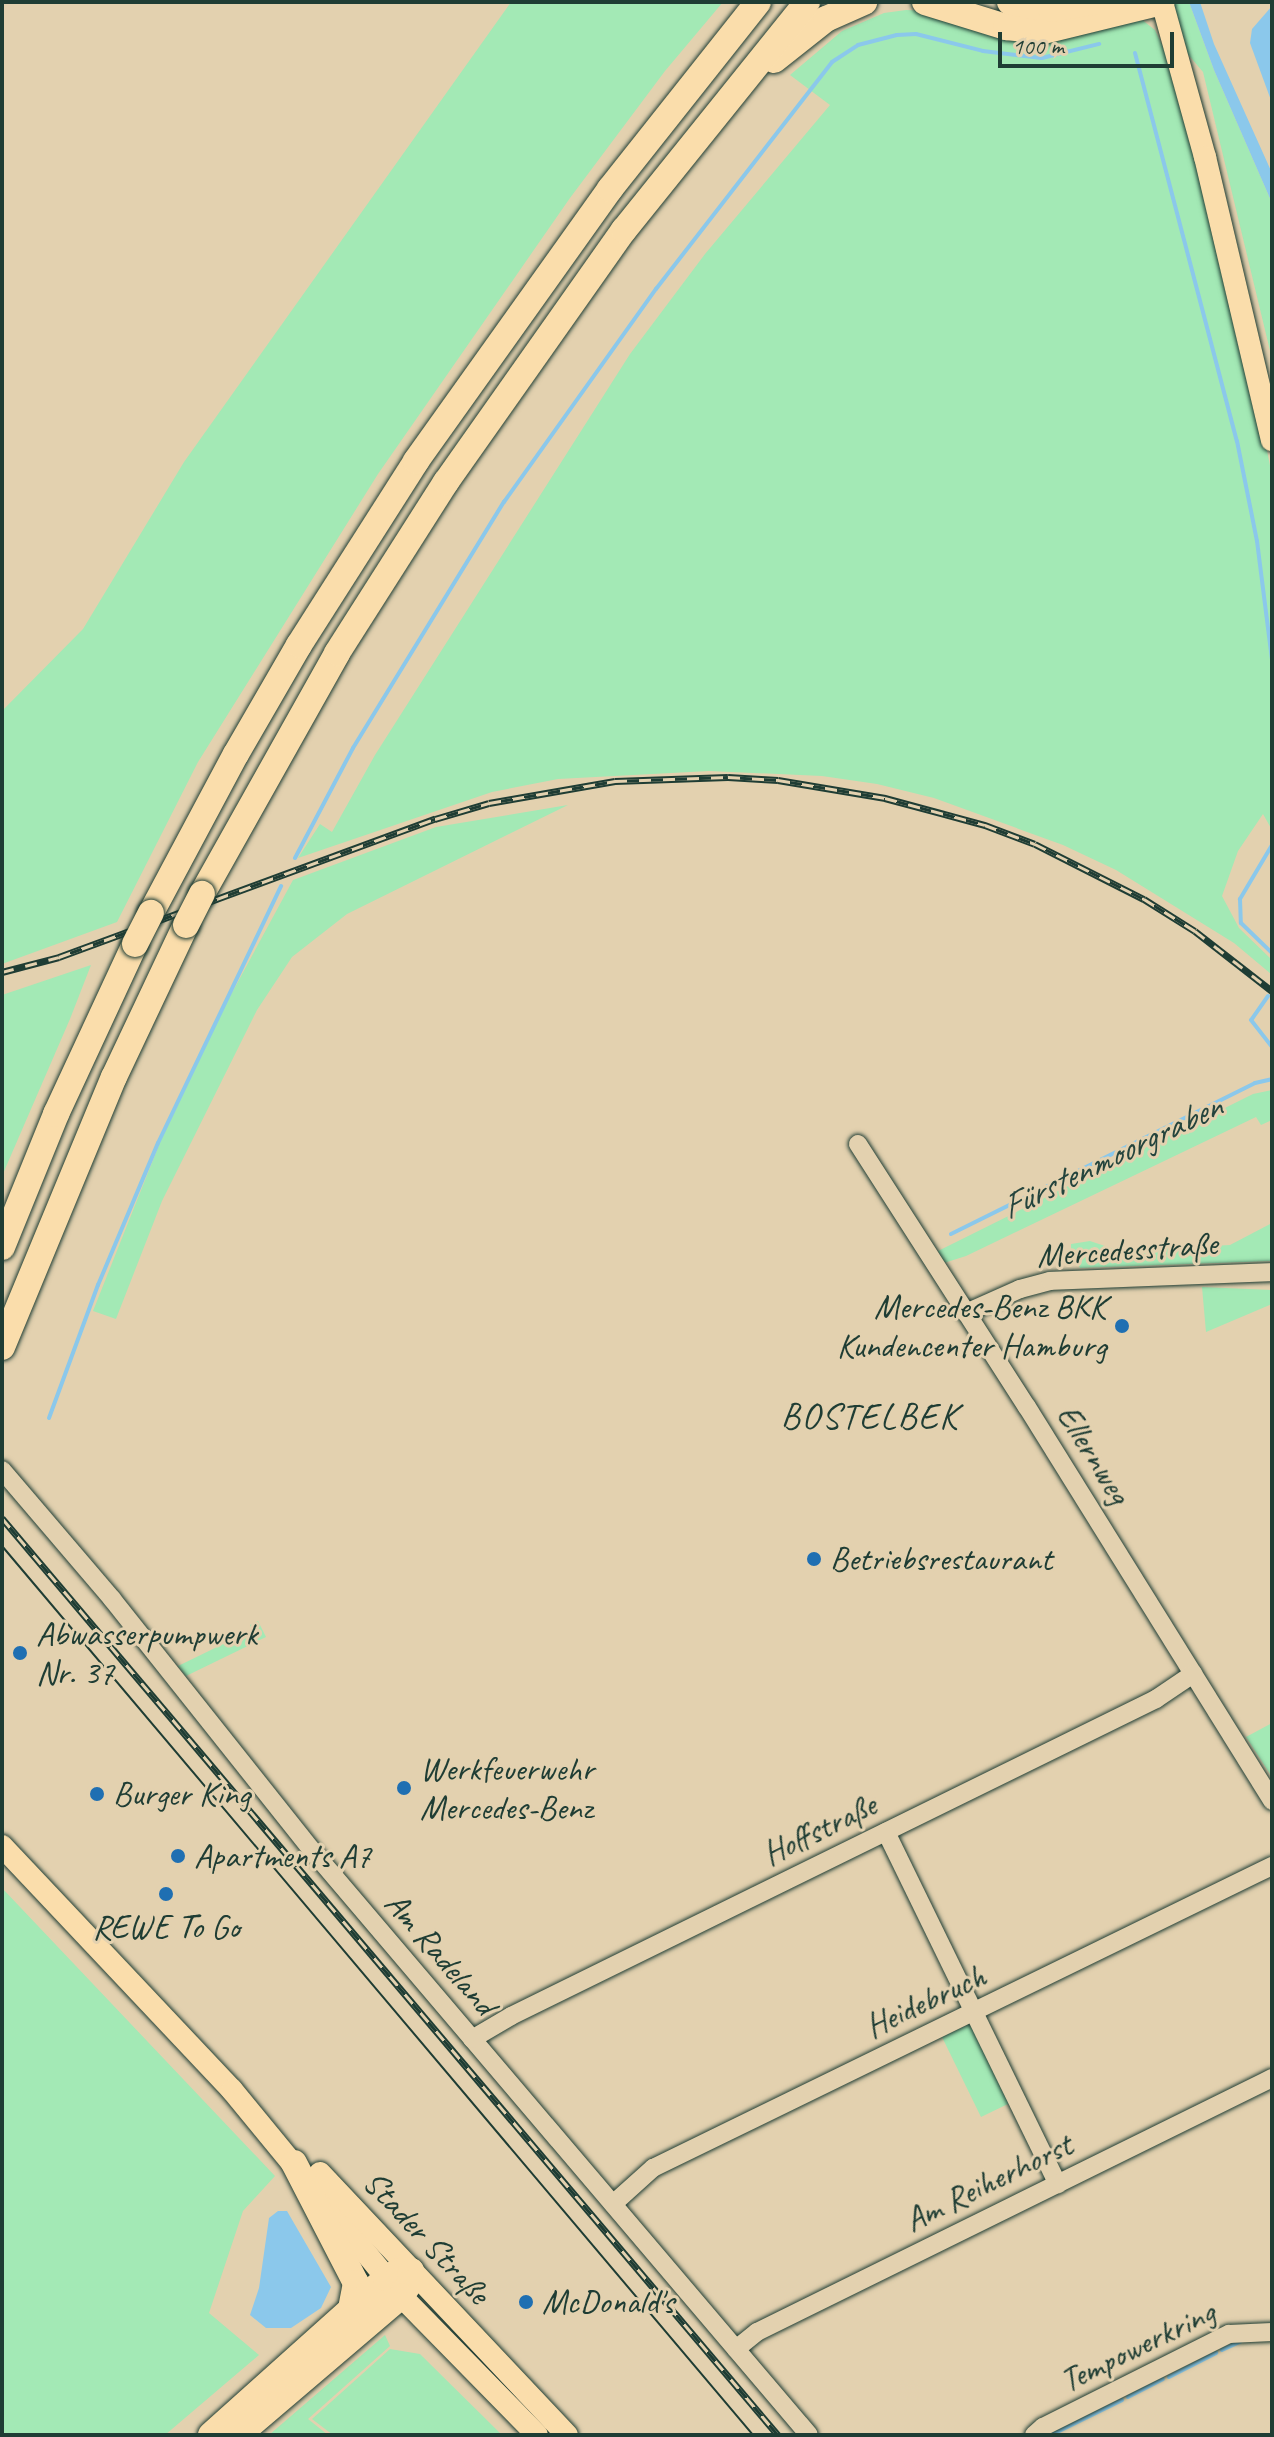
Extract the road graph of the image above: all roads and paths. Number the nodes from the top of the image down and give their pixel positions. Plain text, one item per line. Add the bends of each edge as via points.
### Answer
1 (758, 2) edge
2 (807, 2) edge
3 (864, 2) edge
4 (925, 2) edge
5 (1010, 2) edge
6 (1093, 2) edge
7 (1162, 2) edge
8 (746, 76) junction
9 (1272, 440) edge
10 (858, 1144) dead end
11 (2, 1247) edge
12 (1272, 1274) edge
13 (966, 1313) junction
14 (2, 1347) edge
15 (2, 1470) edge
16 (1193, 1674) junction
17 (1272, 1801) edge
18 (886, 1832) junction
19 (2, 1846) edge
20 (1272, 1866) edge
21 (974, 2014) junction
22 (472, 2039) junction
23 (1272, 2078) edge
24 (232, 2090) junction
25 (294, 2163) junction
26 (1058, 2184) junction
27 (613, 2204) junction
28 (400, 2282) junction
29 (351, 2309) junction
30 (1272, 2332) edge
31 (736, 2349) junction
32 (211, 2435) edge
33 (238, 2435) edge
34 (537, 2435) edge
35 (567, 2435) edge
36 (809, 2435) edge
37 (1034, 2435) edge

1 - 11 highway, bridge via 610,189 416,461 267,699 135,944 56,1114
2 - 8 highway
3 - 8 highway via 826,19 779,58
4 - 7 highway via 1006,27 1043,31
5 - 6 highway via 1051,9
7 - 9 main road
8 - 14 highway, bridge via 564,311 429,509 278,754 186,925 114,1077
10 - 13 street, Ellernweg
12 - 13 street, Mercedesstraße via 1050,1281
13 - 16 street, Ellernweg
15 - 22 street, Am Radeland
16 - 17 street, Ellernweg
16 - 18 street, Hoffstraße via 1156,1699
18 - 21 street
18 - 22 street, Hoffstraße
19 - 24 main road, Stader Straße
20 - 21 street, Heidebruch
21 - 26 street
21 - 27 street, Heidebruch via 653,2168
22 - 27 street, Am Radeland
23 - 26 street, Am Reiherhorst
24 - 25 main road, Stader Straße
24 - 28 main road, Stader Straße via 301,2153
25 - 28 main road, Stader Straße
25 - 29 highway via 356,2283
26 - 31 street, Am Reiherhorst via 757,2332
27 - 31 street, Am Radeland
28 - 29 highway
28 - 33 highway
28 - 34 main road, Stader Straße
28 - 35 main road, Stader Straße
29 - 32 highway
30 - 37 street, Tempowerkring via 1229,2334
31 - 36 street, Am Radeland

